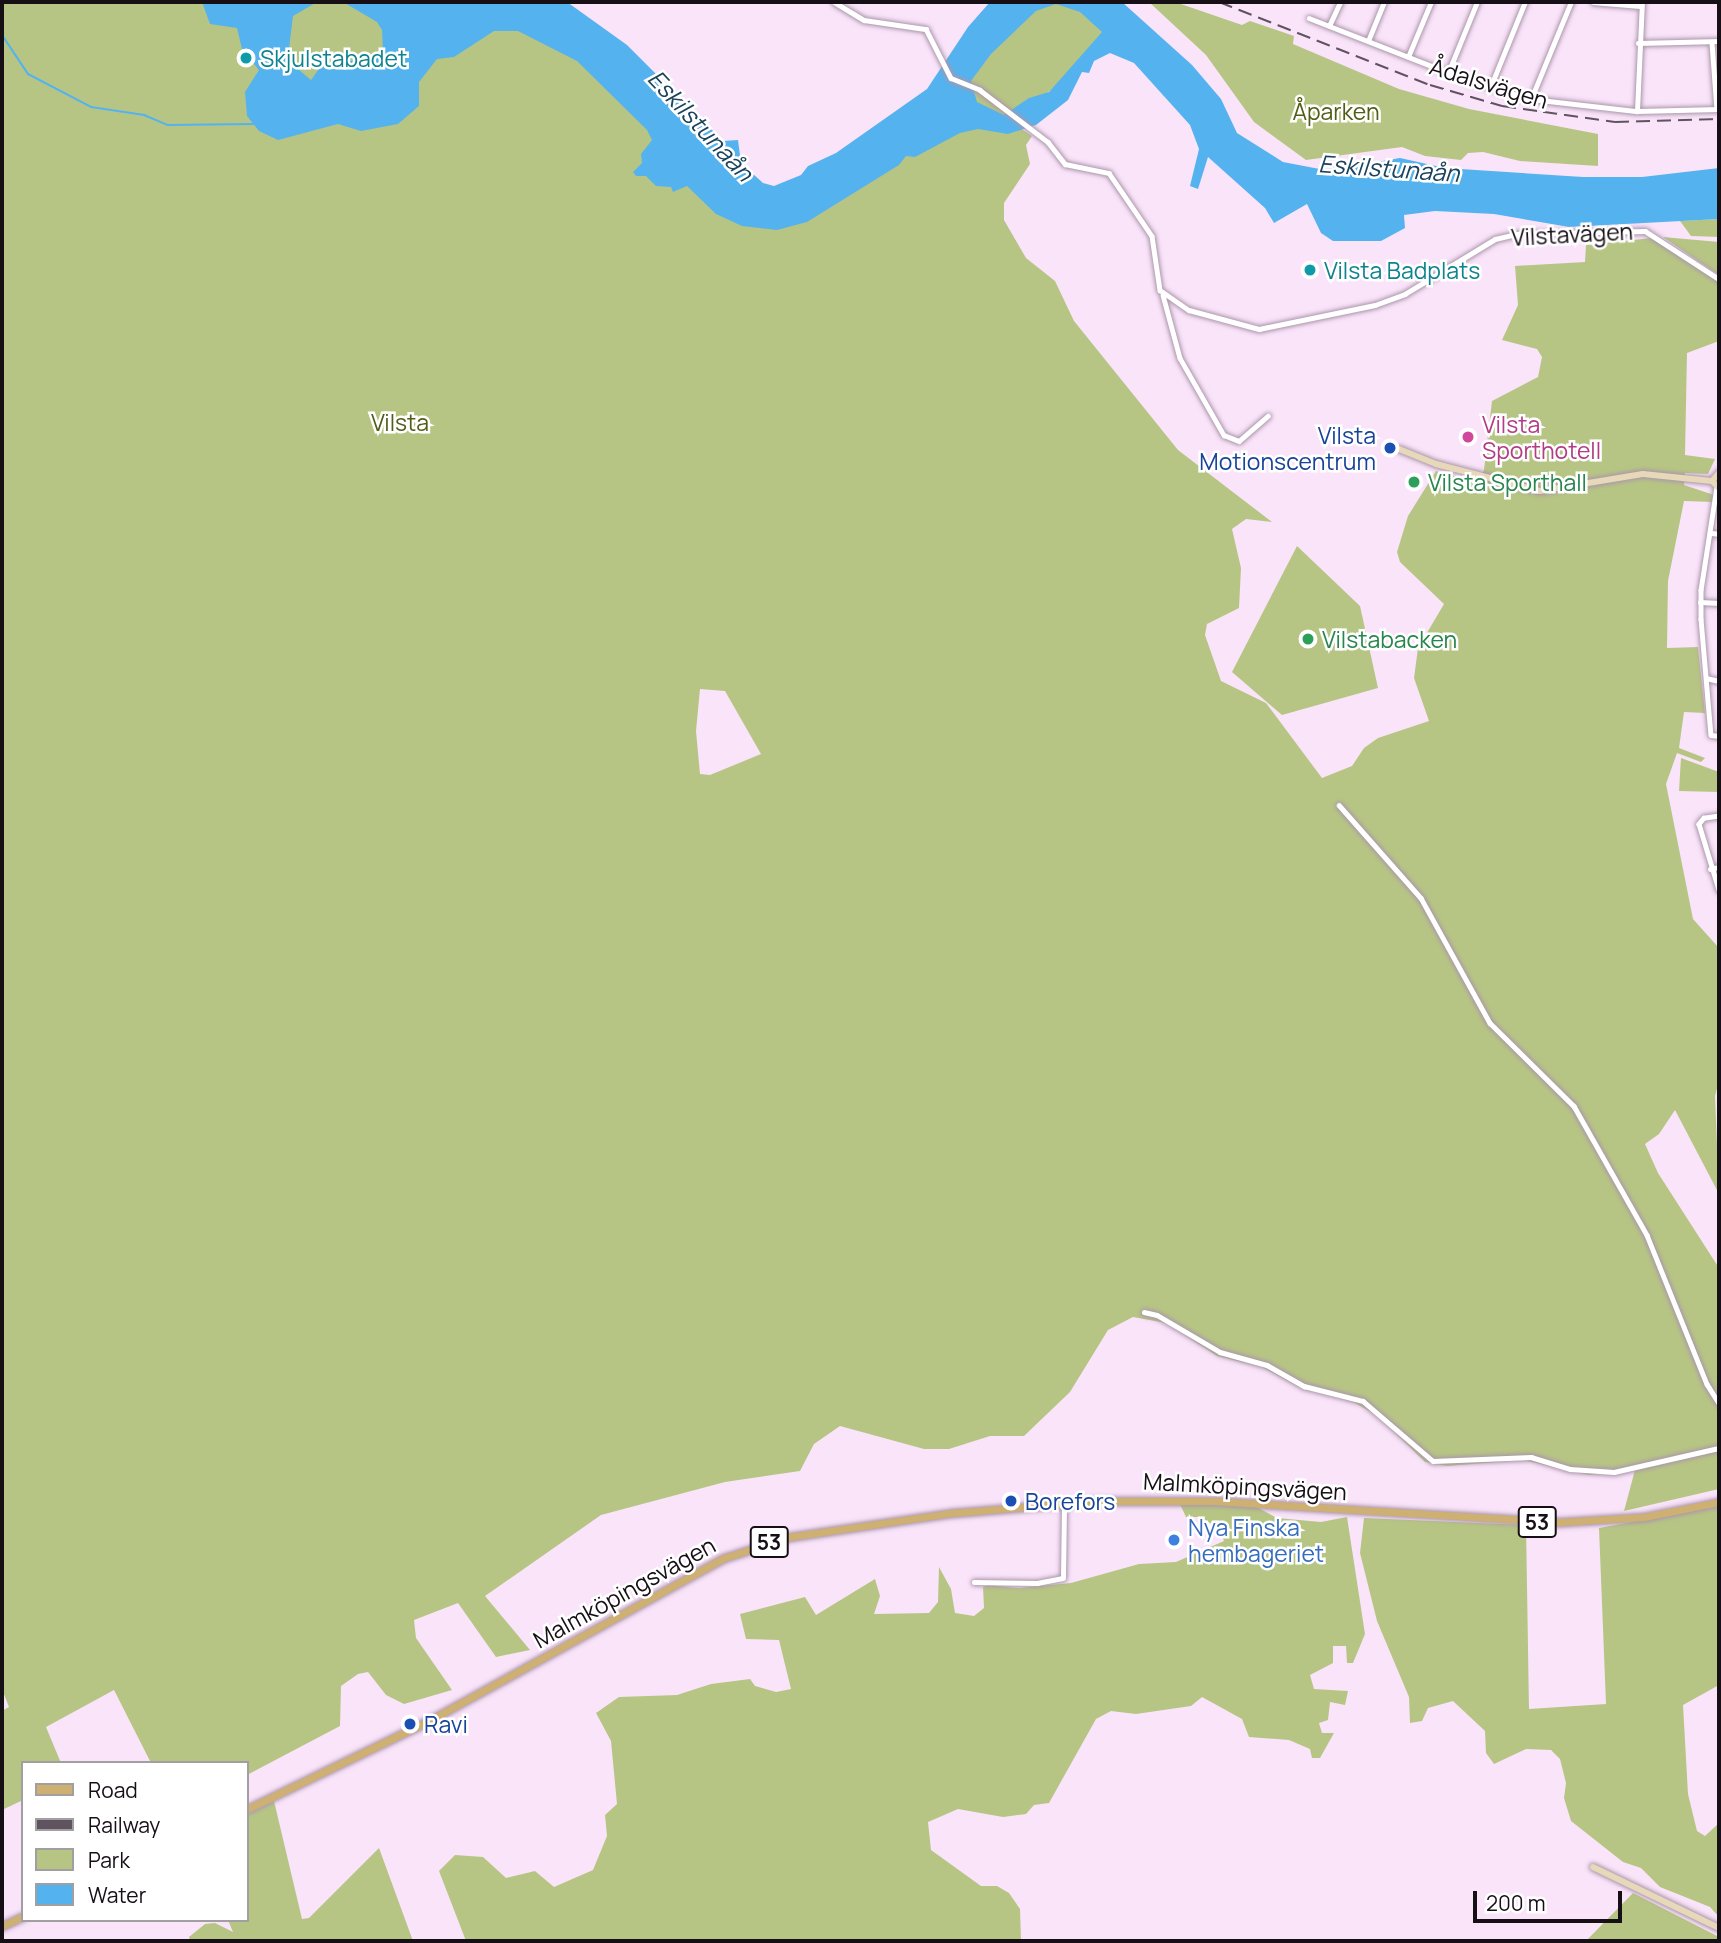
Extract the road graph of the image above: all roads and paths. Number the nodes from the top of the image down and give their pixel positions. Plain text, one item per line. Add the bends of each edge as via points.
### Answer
1 (834, 2) edge
2 (1340, 2) edge
3 (1384, 2) edge
4 (1431, 2) edge
5 (1477, 2) edge
6 (1525, 2) edge
7 (1571, 2) edge
8 (1593, 2) edge
9 (1641, 4) edge
10 (1309, 18) dead end
11 (1329, 26) junction
12 (1368, 41) junction
13 (1719, 41) edge
14 (1638, 43) junction
15 (1712, 43) junction
16 (1408, 57) junction
17 (1448, 73) junction
18 (1490, 88) junction
19 (1531, 99) junction
20 (1718, 109) edge
21 (1637, 111) junction
22 (1719, 279) edge
23 (1163, 294) junction
24 (1268, 415) dead end
25 (1399, 449) dead end
26 (1719, 473) edge
27 (1712, 481) junction
28 (1718, 487) edge
29 (1712, 533) junction
30 (1719, 534) edge
31 (1700, 602) junction
32 (1719, 603) edge
33 (1706, 678) junction
34 (1719, 681) edge
35 (1719, 736) edge
36 (1339, 805) dead end
37 (1719, 816) edge
38 (1719, 867) edge
39 (1710, 869) junction
40 (1719, 890) edge
41 (1144, 1312) dead end
42 (1719, 1403) edge
43 (1719, 1448) edge
44 (1064, 1502) junction
45 (1719, 1502) edge
46 (974, 1583) dead end
47 (248, 1809) edge
48 (1593, 1867) dead end
49 (21, 1917) edge
50 (3, 1923) edge
51 (1719, 1928) edge

1 - 23 street via 864,20 921,26 932,36 943,66 954,80 976,88 1069,166 1098,167 1113,178 1152,236
2 - 11 street
3 - 12 street
4 - 16 street
5 - 17 street
6 - 18 street
7 - 19 street
8 - 9 street
9 - 14 street
10 - 11 street, Ådalsvägen
11 - 12 street, Ådalsvägen
12 - 16 street, Ådalsvägen
13 - 15 street
14 - 15 street
14 - 21 street
15 - 20 street
16 - 17 street, Ådalsvägen
17 - 18 street, Ådalsvägen
18 - 19 street, Ådalsvägen
19 - 21 street, Ådalsvägen
20 - 21 street, Ådalsvägen
22 - 23 street, Vilstavägen via 1650,232 1637,230 1503,236 1396,298 1267,328 1189,310
23 - 24 street via 1180,358 1224,435 1239,440
25 - 27 street via 1436,464 1540,491 1643,474
26 - 27 street
27 - 28 street
28 - 29 street
29 - 30 street
29 - 31 street
31 - 32 street
31 - 33 street
33 - 34 street
33 - 35 street via 1711,735
36 - 42 street via 1421,898 1490,1023 1574,1106 1645,1230 1707,1384
37 - 39 street via 1704,818 1699,824
38 - 39 street
39 - 40 street
41 - 43 street via 1220,1352 1267,1365 1304,1386 1371,1405 1397,1434 1433,1461 1521,1456 1570,1469 1614,1472
44 - 45 main road, Malmköpingsvägen / 53 via 1213,1501 1561,1522 1644,1517
44 - 46 street via 1063,1578 1037,1583
44 - 47 main road, Malmköpingsvägen / 53 via 826,1530 745,1550 432,1719
48 - 51 street
49 - 50 main road

